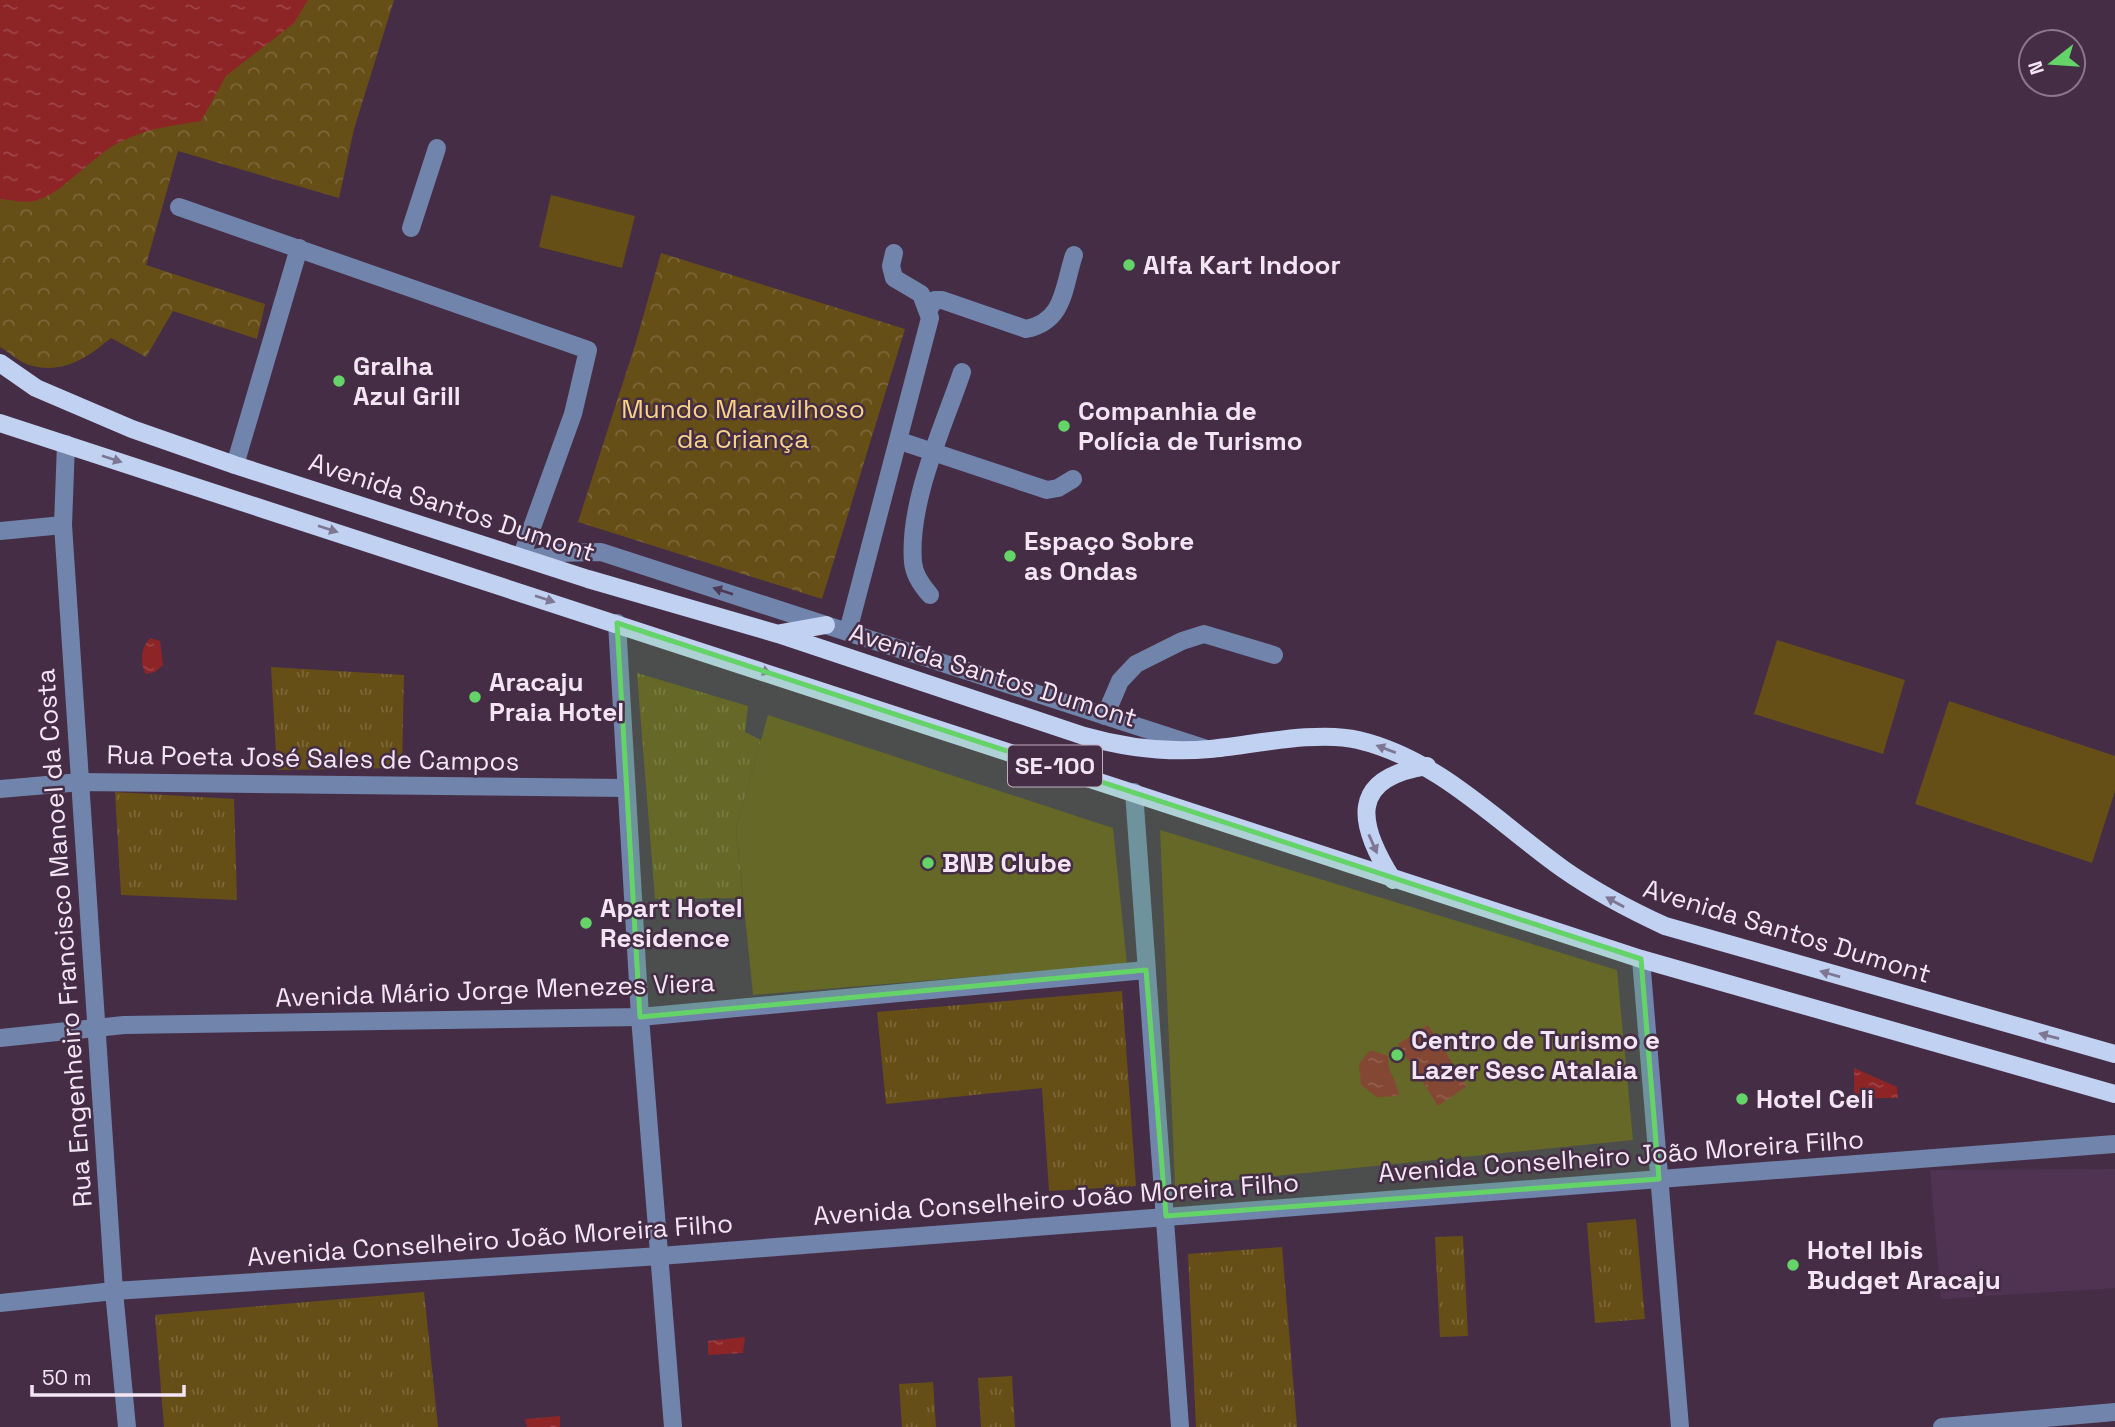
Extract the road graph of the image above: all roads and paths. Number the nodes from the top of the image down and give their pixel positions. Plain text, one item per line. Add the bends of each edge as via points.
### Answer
1 (437, 148) dead end
2 (179, 207) dead end
3 (411, 228) dead end
4 (299, 247) junction
5 (894, 253) dead end
6 (1074, 255) dead end
7 (929, 309) junction
8 (0, 363) edge
9 (962, 372) dead end
10 (0, 423) edge
11 (900, 441) junction
12 (66, 444) junction
13 (934, 453) junction
14 (235, 465) junction
15 (1073, 479) dead end
16 (63, 525) junction
17 (0, 531) edge
18 (526, 557) junction
19 (930, 595) dead end
20 (617, 623) junction
21 (826, 625) junction
22 (848, 631) junction
23 (778, 634) junction
24 (1275, 655) dead end
25 (1105, 716) junction
26 (1207, 749) junction
27 (1427, 766) junction
28 (81, 782) junction
29 (625, 788) junction
30 (0, 789) edge
31 (1134, 792) junction
32 (1393, 880) junction
33 (1641, 959) junction
34 (1146, 970) junction
35 (640, 1017) junction
36 (97, 1030) junction
37 (0, 1038) edge
38 (2115, 1054) edge
39 (2115, 1094) edge
40 (2115, 1144) edge
41 (1659, 1179) junction
42 (1166, 1216) junction
43 (660, 1256) junction
44 (114, 1291) junction
45 (0, 1303) edge
46 (2115, 1412) edge
47 (127, 1427) edge
48 (673, 1427) edge
49 (1180, 1427) edge
50 (1679, 1427) edge
51 (1942, 1427) edge

1 - 3 street
2 - 4 street
4 - 14 street
4 - 18 street via 588,350 573,414
5 - 7 street via 894,278 922,294
6 - 7 street via 1055,316 1038,326 1026,329 942,300 935,300
7 - 11 street
8 - 14 main road, Avenida Santos Dumont / SE-100 via 36,388 132,429
9 - 13 street
10 - 12 main road, SE-100
11 - 13 street
11 - 22 street
12 - 16 street, Rua Engenheiro Francisco Manoel da Costa
12 -> 20 main road, SE-100
13 - 15 street via 1047,490
13 - 19 street via 915,517 913,564
14 - 18 main road, Avenida Santos Dumont / SE-100
16 - 17 street
16 - 28 street, Rua Engenheiro Francisco Manoel da Costa
21 -> 18 street via 601,552
18 - 23 main road, Avenida Santos Dumont / SE-100
20 - 29 street
20 -> 31 main road, SE-100
21 - 22 street
21 - 23 main road
22 - 25 street
23 - 26 main road, Avenida Santos Dumont / SE-100 via 1094,739 1125,747
24 - 25 street via 1204,634 1182,641 1136,664 1120,681
25 - 26 street
27 -> 26 main road, Avenida Santos Dumont / SE-100 via 1355,739
27 -> 32 main road via 1390,776 1367,799 1366,828
38 -> 27 main road, Avenida Santos Dumont / SE-100 via 1665,926 1618,904 1564,870
28 - 29 street, Rua Poeta José Sales de Campos
28 - 30 street, Rua Poeta José Sales de Campos
28 - 36 street, Rua Engenheiro Francisco Manoel da Costa
29 - 35 street
31 - 32 main road, SE-100
31 - 34 street
32 - 33 main road, SE-100
33 - 39 main road, SE-100
33 - 41 street
34 - 35 street, Avenida Mário Jorge Menezes Viera
34 - 42 street
35 - 36 street, Avenida Mário Jorge Menezes Viera via 124,1025
35 - 43 street
36 - 37 street, Avenida Mário Jorge Menezes Viera
36 - 44 street, Rua Engenheiro Francisco Manoel da Costa
40 - 41 street, Avenida Conselheiro João Moreira Filho
41 - 42 street, Avenida Conselheiro João Moreira Filho
41 - 50 street
42 - 43 street, Avenida Conselheiro João Moreira Filho
42 - 49 street
43 - 44 street, Avenida Conselheiro João Moreira Filho
43 - 48 street
44 - 45 street, Avenida Conselheiro João Moreira Filho
44 - 47 street, Rua Engenheiro Francisco Manoel da Costa
46 - 51 street

